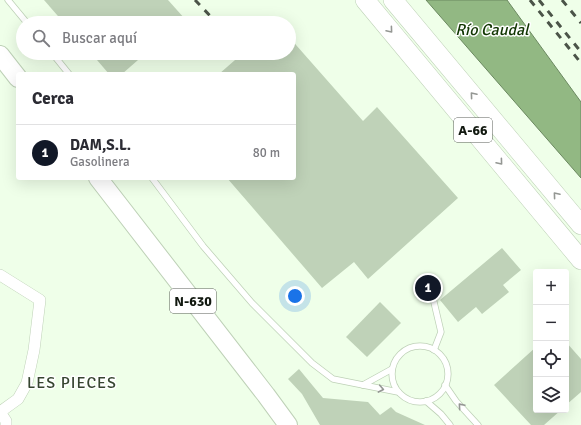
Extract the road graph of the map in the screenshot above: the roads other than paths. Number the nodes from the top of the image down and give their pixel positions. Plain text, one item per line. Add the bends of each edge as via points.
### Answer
1 (8, 0) edge
2 (365, 0) edge
3 (394, 0) edge
4 (21, 16) edge
5 (0, 55) edge
6 (58, 60) edge
7 (67, 72) edge
8 (16, 75) edge
9 (100, 180) edge
10 (153, 180) edge
11 (581, 225) edge
12 (581, 260) edge
13 (0, 275) edge
14 (433, 298) dead end
15 (434, 350) junction
16 (392, 369) junction
17 (363, 385) junction
18 (445, 385) junction
19 (398, 392) junction
20 (426, 401) junction
21 (0, 412) edge
22 (6, 425) edge
23 (288, 425) edge
24 (450, 425) edge
25 (478, 425) edge

1 - 4 lane
2 -> 12 highway, A-66
11 -> 3 highway, A-66
5 - 8 highway
6 - 7 lane
9 - 23 highway, N-630
10 - 17 lane via 207,252 312,363 333,379
13 - 21 street via 40,300 27,383 18,399
14 - 15 lane via 441,332
15 - 16 lane via 424,346 408,348 396,359
15 - 18 lane via 443,357 447,367 448,378
16 - 17 lane
16 - 19 lane via 392,380
17 -> 19 lane
18 - 20 lane via 436,396
25 -> 18 lane
19 - 20 lane via 415,401
20 - 24 lane
21 - 22 street

